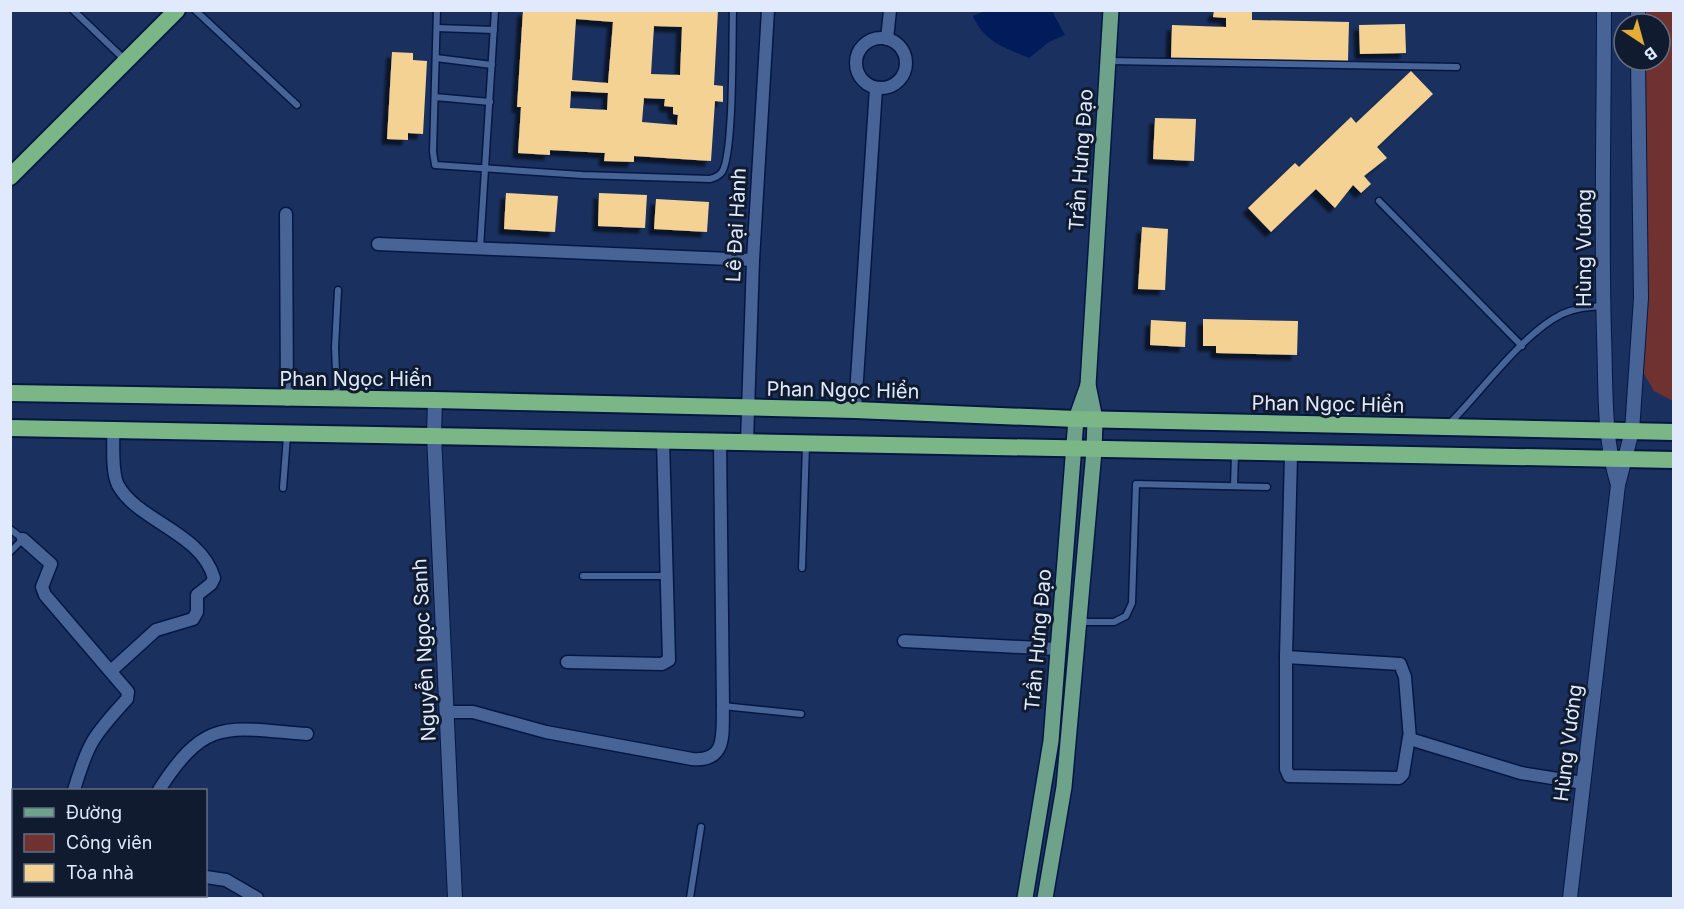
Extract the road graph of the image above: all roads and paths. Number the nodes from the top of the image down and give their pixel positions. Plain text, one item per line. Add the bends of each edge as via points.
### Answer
1 (74, 10) edge
2 (177, 10) edge
3 (195, 10) edge
4 (437, 10) edge
5 (495, 10) edge
6 (733, 10) edge
7 (768, 10) edge
8 (890, 10) edge
9 (1111, 10) edge
10 (1604, 10) edge
11 (437, 28) junction
12 (494, 30) junction
13 (887, 39) junction
14 (436, 58) junction
15 (126, 61) junction
16 (1108, 61) junction
17 (492, 65) junction
18 (1457, 67) dead end
19 (1638, 72) edge
20 (876, 88) junction
21 (435, 97) junction
22 (490, 102) junction
23 (297, 105) dead end
24 (485, 170) junction
25 (10, 177) edge
26 (1379, 201) dead end
27 (286, 214) dead end
28 (378, 244) dead end
29 (480, 249) junction
30 (753, 260) junction
31 (338, 290) dead end
32 (1603, 306) junction
33 (1522, 346) junction
34 (1088, 385) junction
35 (10, 393) edge
36 (338, 399) junction
37 (287, 400) junction
38 (435, 400) junction
39 (750, 409) junction
40 (855, 410) junction
41 (1076, 419) junction
42 (1095, 419) junction
43 (10, 428) edge
44 (1445, 428) junction
45 (112, 429) junction
46 (1607, 429) junction
47 (1632, 431) junction
48 (288, 432) junction
49 (1674, 432) edge
50 (434, 435) junction
51 (663, 440) junction
52 (747, 441) junction
53 (720, 442) junction
54 (806, 445) junction
55 (1074, 450) junction
56 (1094, 451) junction
57 (1235, 453) junction
58 (1291, 454) junction
59 (1618, 459) junction
60 (1674, 460) edge
61 (1234, 486) junction
62 (1267, 487) dead end
63 (283, 488) dead end
64 (10, 529) edge
65 (23, 539) junction
66 (10, 552) edge
67 (802, 568) dead end
68 (584, 576) dead end
69 (666, 576) junction
70 (1078, 622) junction
71 (904, 641) dead end
72 (1058, 649) junction
73 (1286, 657) junction
74 (567, 662) dead end
75 (112, 670) junction
76 (723, 706) junction
77 (447, 712) junction
78 (801, 714) dead end
79 (1052, 720) junction
80 (1070, 721) junction
81 (307, 734) dead end
82 (1409, 737) junction
83 (1583, 783) junction
84 (74, 789) edge
85 (160, 789) edge
86 (701, 827) dead end
87 (207, 878) edge
88 (257, 898) edge
89 (455, 898) edge
90 (690, 898) edge
91 (1025, 898) edge
92 (1045, 898) edge
93 (1570, 898) edge

1 - 15 lane
2 - 15 highway
3 - 23 lane
4 - 11 lane
5 - 12 lane
6 - 24 lane via 730,129 724,165 716,177
7 - 30 street, Lê Đại Hành
8 - 13 street
9 - 16 main road, Trần Hưng Đạo
10 - 32 street, Hùng Vương
11 - 12 lane
11 - 14 lane
12 - 17 lane
13 - 20 street via 902,48 906,56 905,73 893,86
13 - 20 street via 865,44 856,61 861,79
14 - 17 lane
14 - 21 lane
15 - 25 highway
16 - 18 lane
16 - 34 main road, Trần Hưng Đạo
17 - 22 lane
19 - 47 street, Hùng Vương via 1641,298
20 - 40 street
21 - 22 lane
21 - 24 lane via 435,165
22 - 24 lane
24 - 29 lane
26 - 33 lane
27 - 37 street
28 - 29 street
29 - 30 street
30 - 39 street, Lê Đại Hành
31 - 36 lane
32 - 33 lane via 1582,307 1561,315
32 - 46 street, Hùng Vương
33 - 44 lane
34 - 41 main road, Trần Hưng Đạo
34 - 42 main road, Trần Hưng Đạo
35 - 37 highway, Phan Ngọc Hiển
36 - 37 highway, Phan Ngọc Hiển
36 - 38 highway, Phan Ngọc Hiển
38 - 39 highway, Phan Ngọc Hiển
38 - 50 street, Nguyễn Ngọc Sanh
39 - 40 highway, Phan Ngọc Hiển
39 - 52 street, Lê Đại Hành
40 - 41 highway, Phan Ngọc Hiển
41 - 42 highway, Phan Ngọc Hiển
41 - 55 main road, Trần Hưng Đạo
42 - 44 highway, Phan Ngọc Hiển
42 - 56 main road, Trần Hưng Đạo
43 - 45 highway
44 - 46 highway, Phan Ngọc Hiển
45 - 48 highway
45 - 75 street via 117,482 123,493 184,538 214,578 198,594 193,619 156,630
46 - 47 highway, Phan Ngọc Hiển
46 - 59 street, Hùng Vương
47 - 49 highway, Phan Ngọc Hiển
47 - 59 street, Hùng Vương
48 - 50 highway
48 - 63 lane
50 - 51 highway
50 - 77 street, Nguyễn Ngọc Sanh
51 - 53 highway
51 - 69 street
52 - 53 highway
52 - 54 highway
53 - 76 street
54 - 55 highway
54 - 67 lane
55 - 56 highway
55 - 72 main road, Trần Hưng Đạo
56 - 57 highway
56 - 70 main road, Trần Hưng Đạo
57 - 58 highway
57 - 61 lane
58 - 59 highway
58 - 73 street
59 - 60 highway
59 - 83 street, Hùng Vương
61 - 62 lane
61 - 70 lane via 1136,484 1132,603 1126,616 1113,622
64 - 65 lane
65 - 66 lane
65 - 75 street via 51,564 42,587 45,595
68 - 69 lane
69 - 74 street via 669,660
70 - 80 main road, Trần Hưng Đạo
71 - 72 street
72 - 79 main road, Trần Hưng Đạo
73 - 82 street via 1400,664 1405,677
73 - 82 street via 1289,776 1399,778
75 - 84 street via 129,695 91,740
76 - 77 street via 719,749 705,760 546,732 473,712
76 - 78 lane
77 - 89 street, Nguyễn Ngọc Sanh
79 - 80 main road
79 - 91 main road, Trần Hưng Đạo
80 - 92 main road, Trần Hưng Đạo via 1064,787
81 - 85 street via 230,728 208,736 183,755
82 - 83 street via 1521,773
83 - 93 street, Hùng Vương
86 - 90 lane
87 - 88 street via 226,880

